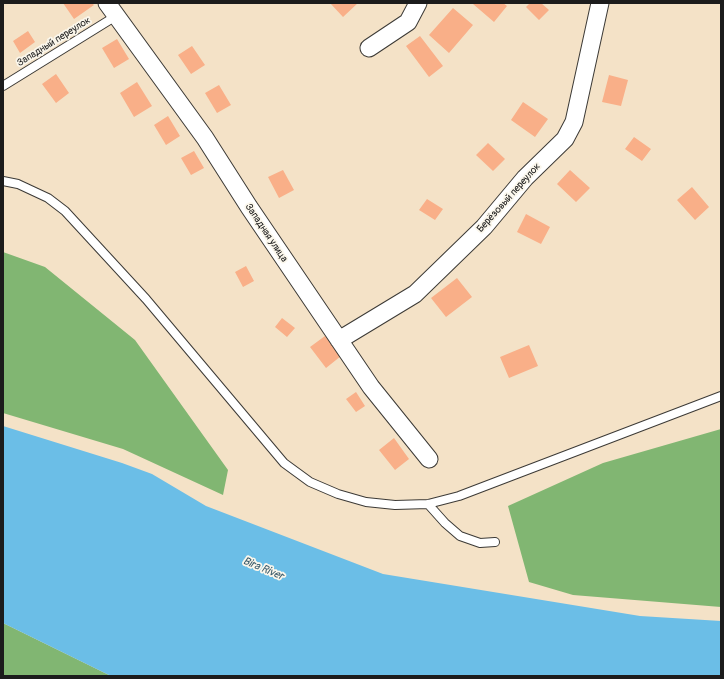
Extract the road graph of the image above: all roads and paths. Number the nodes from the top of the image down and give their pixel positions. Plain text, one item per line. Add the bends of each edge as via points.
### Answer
1 (418, 3) edge
2 (600, 3) edge
3 (112, 9) edge
4 (369, 48) dead end
5 (3, 86) edge
6 (3, 182) edge
7 (339, 340) junction
8 (721, 396) edge
9 (429, 459) dead end
10 (428, 504) junction
11 (495, 542) dead end

1 - 4 street via 408,22
2 - 7 street, Берёзовый переулок via 574,122 565,139 525,178 484,227 415,294
3 - 5 lane, Западный переулок
3 - 7 street, Западная улица via 206,138 249,207
6 - 10 lane via 18,184 48,198 65,210 146,299 289,467 310,482 366,502 395,505
7 - 9 street, Западная улица via 371,387
8 - 10 lane via 466,493
10 - 11 lane via 460,536 480,544

